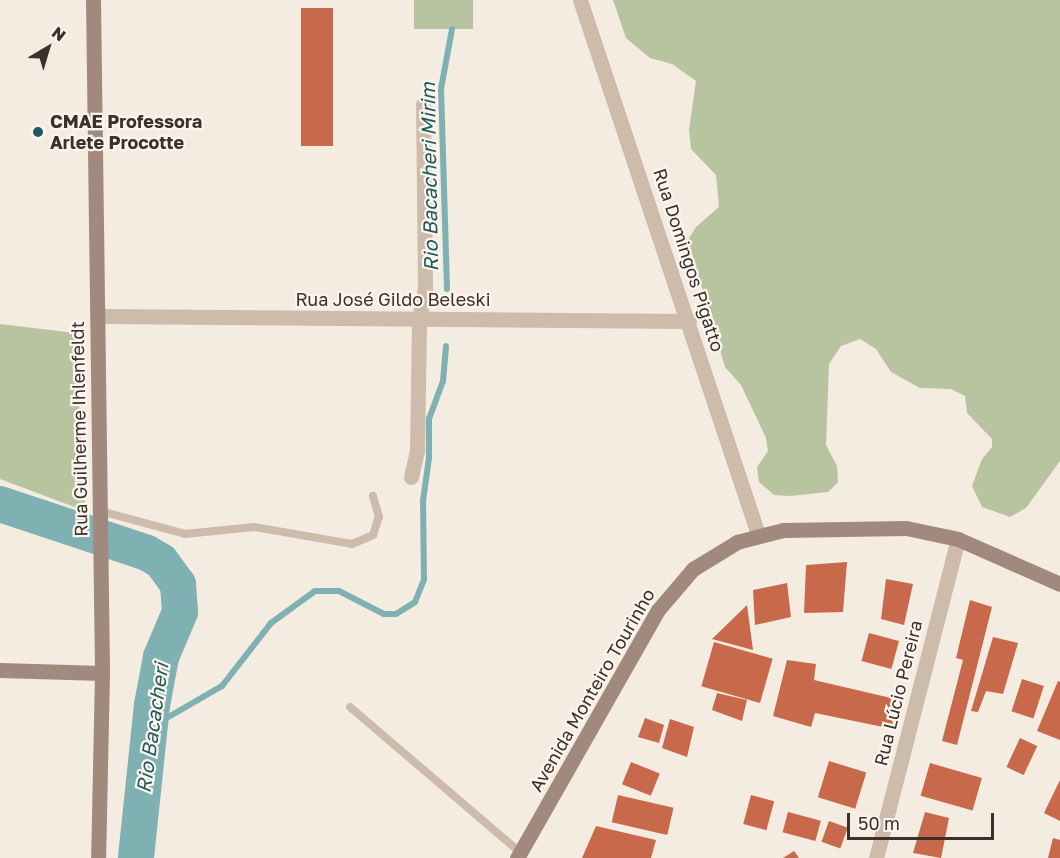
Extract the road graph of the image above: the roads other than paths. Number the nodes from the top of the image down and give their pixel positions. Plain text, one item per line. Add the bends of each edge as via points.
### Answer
1 (93, 0) edge
2 (580, 0) edge
3 (423, 104) dead end
4 (97, 316) junction
5 (419, 319) junction
6 (689, 321) junction
7 (411, 477) dead end
8 (373, 496) dead end
9 (100, 511) junction
10 (758, 534) junction
11 (958, 539) junction
12 (1060, 584) edge
13 (0, 669) edge
14 (102, 673) junction
15 (350, 706) dead end
16 (519, 855) edge
17 (98, 858) edge
18 (876, 858) edge

1 - 4 main road, Rua Guilherme Ihlenfeldt
2 - 6 street, Rua Domingos Pigatto
3 - 5 street via 425,288
4 - 5 street, Rua José Gildo Beleski
4 - 9 main road, Rua Guilherme Ihlenfeldt
5 - 6 street, Rua José Gildo Beleski
5 - 7 street via 417,450
6 - 10 street, Rua Domingos Pigatto
8 - 9 lane via 379,517 374,535 352,544 254,527 185,534
9 - 14 main road, Rua Guilherme Ihlenfeldt
10 - 11 main road, Avenida Monteiro Tourinho via 871,525
10 - 16 main road, Avenida Monteiro Tourinho via 712,556 669,596
11 - 12 main road, Avenida Monteiro Tourinho
11 - 18 street, Rua Lúcio Pereira
13 - 14 main road
14 - 17 main road, Rua Guilherme Ihlenfeldt
15 - 16 lane

